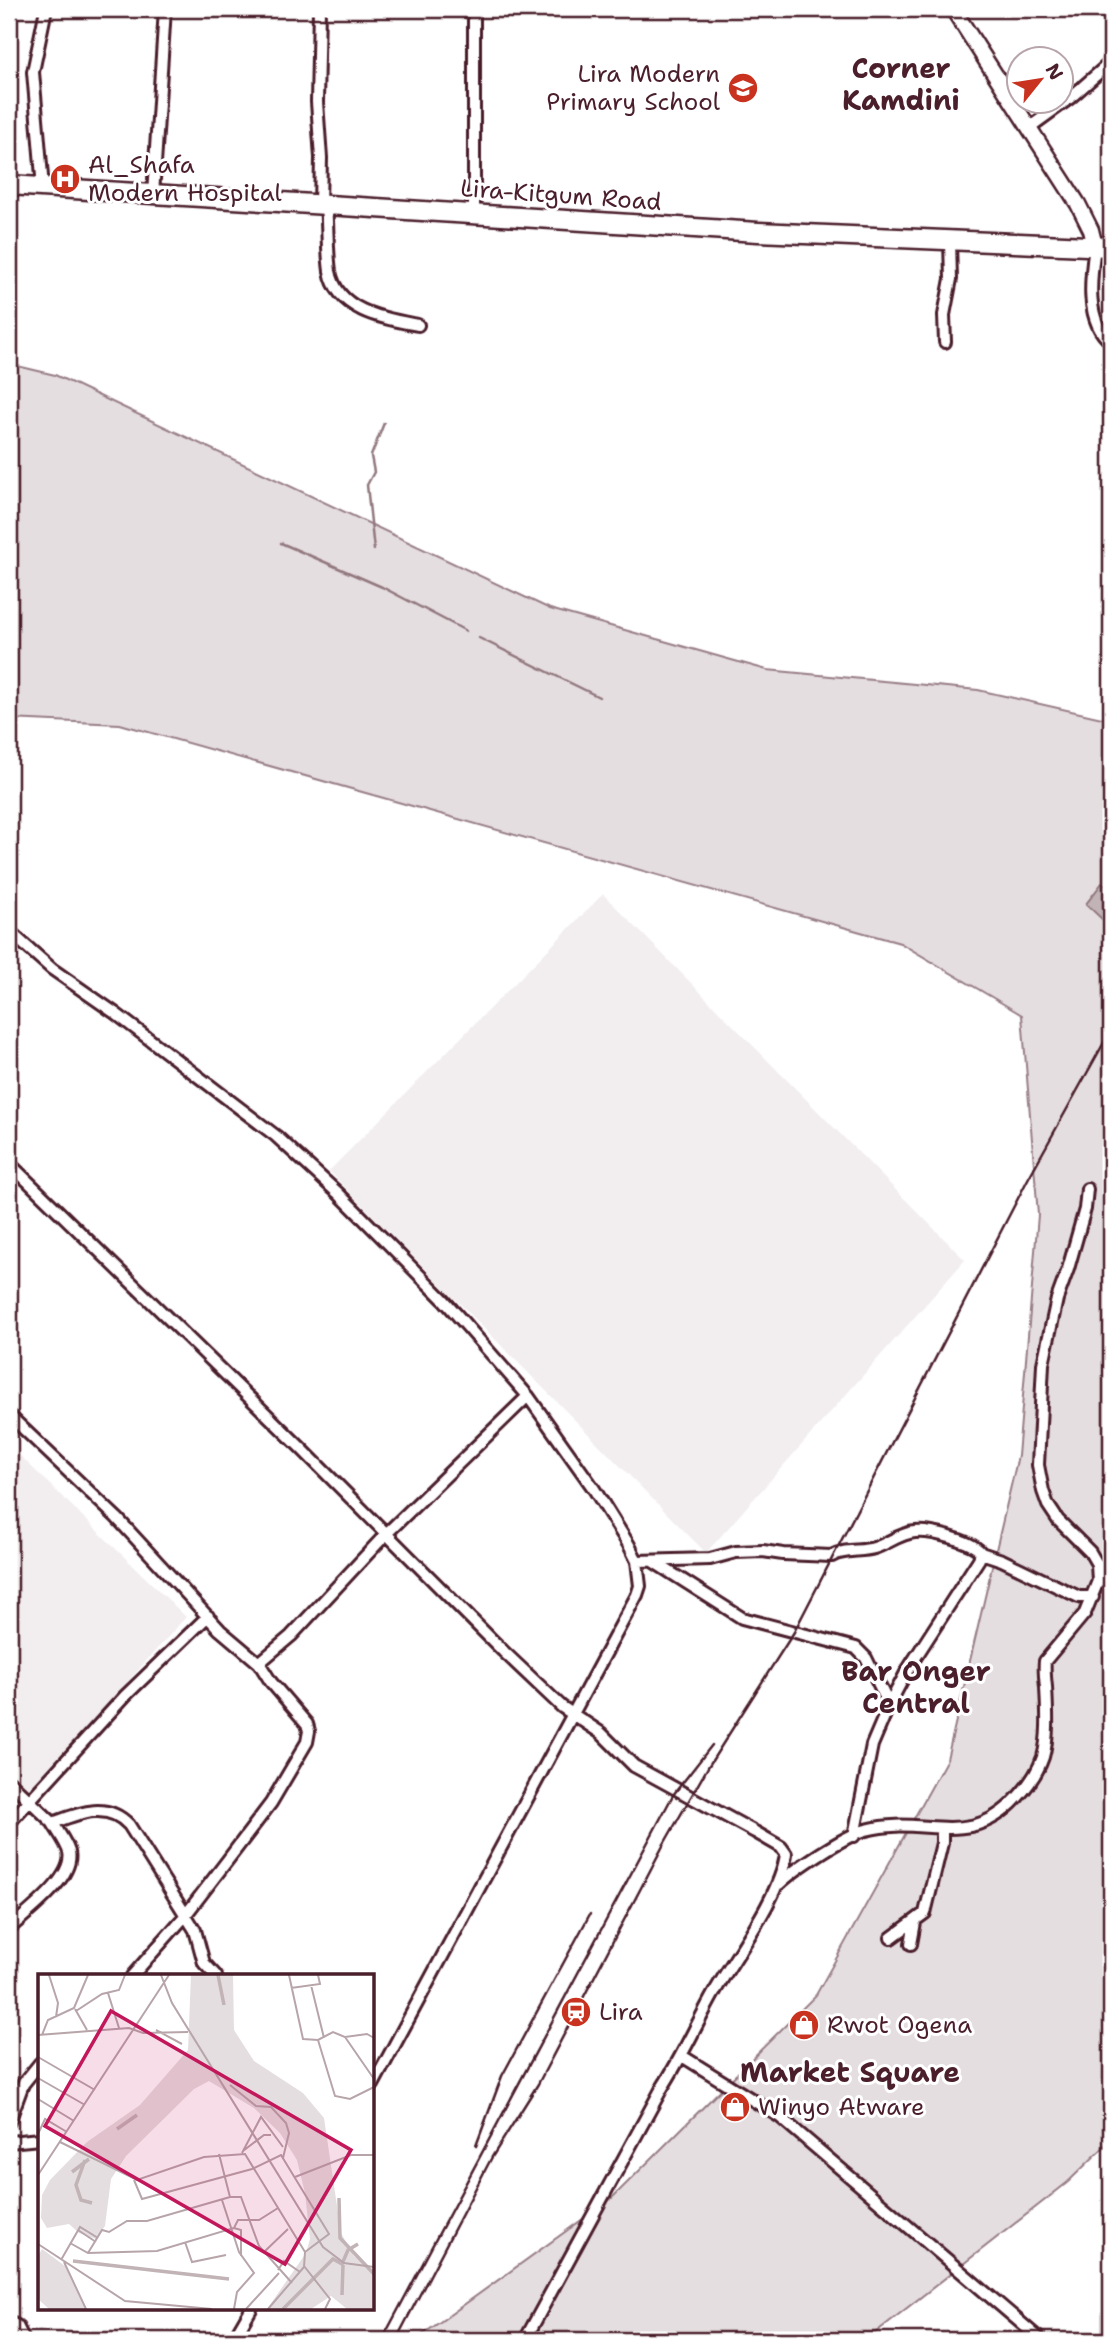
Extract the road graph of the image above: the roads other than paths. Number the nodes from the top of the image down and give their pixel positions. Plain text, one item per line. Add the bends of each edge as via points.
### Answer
1 (47, 9) edge
2 (165, 9) edge
3 (319, 9) edge
4 (474, 9) edge
5 (953, 9) edge
6 (1111, 62) edge
7 (1030, 127) junction
8 (9, 186) edge
9 (43, 188) junction
10 (153, 195) junction
11 (323, 205) junction
12 (474, 214) junction
13 (950, 241) junction
14 (1103, 246) edge
15 (418, 325) dead end
16 (945, 342) dead end
17 (1111, 342) edge
18 (9, 931) edge
19 (9, 1163) edge
20 (1087, 1189) dead end
21 (528, 1395) junction
22 (9, 1415) edge
23 (387, 1533) junction
24 (981, 1553) junction
25 (637, 1561) junction
26 (654, 1562) junction
27 (1079, 1597) junction
28 (1093, 1597) junction
29 (1085, 1613) junction
30 (208, 1616) junction
31 (259, 1663) junction
32 (889, 1705) junction
33 (573, 1714) junction
34 (9, 1781) edge
35 (28, 1801) junction
36 (9, 1823) edge
37 (52, 1823) junction
38 (942, 1828) junction
39 (854, 1836) junction
40 (775, 1888) junction
41 (184, 1917) junction
42 (915, 1922) junction
43 (9, 1928) edge
44 (891, 1938) dead end
45 (911, 1944) dead end
46 (134, 1974) edge
47 (214, 1974) edge
48 (682, 2056) junction
49 (38, 2065) edge
50 (378, 2065) edge
51 (9, 2122) edge
52 (38, 2139) edge
53 (9, 2142) edge
54 (250, 2310) edge
55 (9, 2322) edge
56 (24, 2340) edge
57 (233, 2340) edge
58 (525, 2340) edge
59 (1041, 2340) edge

1 - 9 street via 33,72
2 - 10 street
3 - 11 street via 317,102
4 - 12 street
5 - 7 street
6 - 7 street
7 - 14 street
8 - 9 main road, Lira-Kitgum Road
9 - 10 main road, Lira-Kitgum Road
10 - 11 main road, Lira-Kitgum Road
11 - 12 main road, Lira-Kitgum Road
11 - 15 street via 331,274 342,295 357,308
12 - 13 main road, Lira-Kitgum Road
13 - 14 main road, Lira-Kitgum Road
13 - 16 street
14 - 17 street via 1090,278 1098,327
18 - 21 street via 36,957 296,1153 444,1300
19 - 23 street
20 - 28 street via 1043,1364 1038,1465 1048,1505 1097,1564
21 - 23 street
21 - 25 street via 601,1499
22 - 30 street via 117,1518
23 - 31 street via 291,1636
23 - 33 street via 503,1651
24 - 26 street via 972,1544 917,1531 875,1548 832,1556 763,1551
24 - 27 street
24 - 32 street
25 - 26 street
25 - 33 street via 637,1595
26 - 32 street via 742,1618 856,1647
27 - 28 street
27 - 29 street
28 - 29 street
29 - 38 street via 1045,1661 1047,1727 1043,1757 1030,1784 1010,1806 982,1824
30 - 31 street
30 - 35 street via 125,1696
31 - 41 street via 307,1724 307,1742 271,1802
32 - 39 street via 872,1745
33 - 40 street via 601,1733 634,1766 781,1847 785,1866
33 - 50 street
34 - 35 street
35 - 36 street
35 - 37 street
37 - 41 street via 94,1810 121,1817
37 - 43 street via 68,1850 68,1867 61,1880
38 - 39 street via 901,1826
38 - 42 street via 925,1913
39 - 40 street via 790,1873
40 - 48 street
41 - 46 street
41 - 47 street via 195,1930 204,1963
42 - 44 street
42 - 45 street
48 - 58 street
48 - 59 street via 780,2117
49 - 51 street via 23,2084
52 - 53 street
54 - 57 street
55 - 56 street via 17,2326

